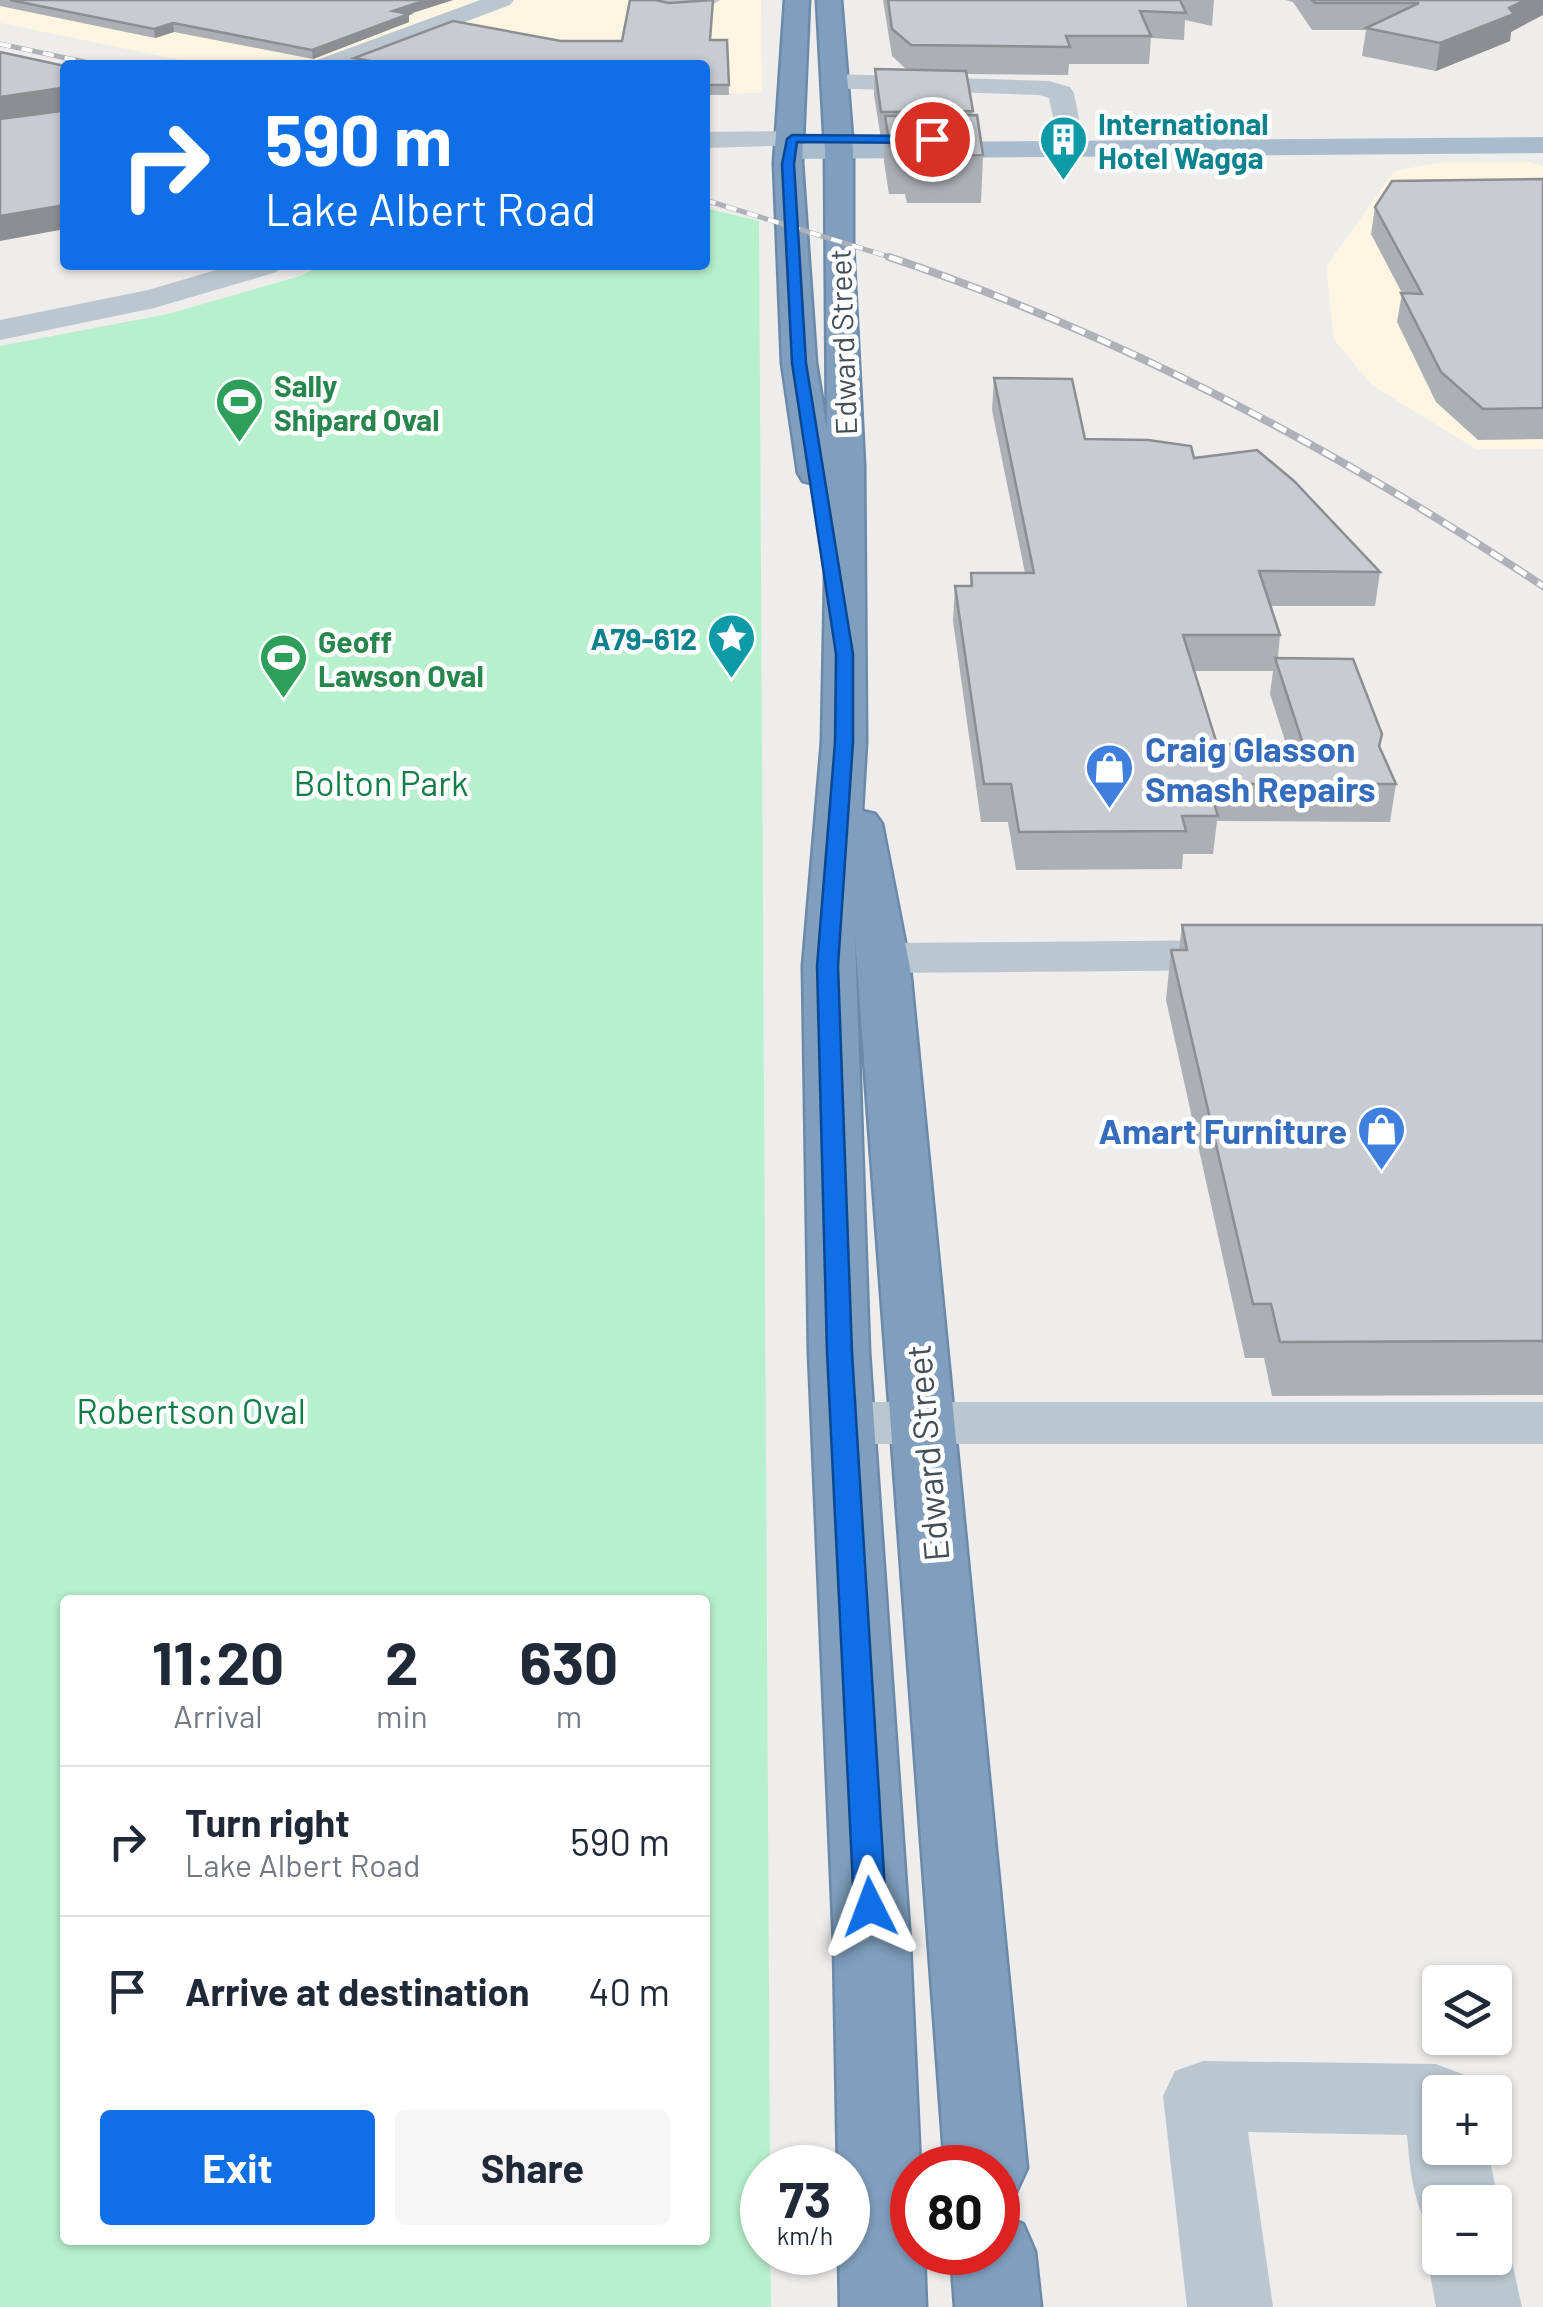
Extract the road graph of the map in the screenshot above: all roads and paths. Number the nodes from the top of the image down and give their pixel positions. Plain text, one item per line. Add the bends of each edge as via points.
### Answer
1 (502, 0) edge
2 (655, 0) edge
3 (706, 0) edge
4 (797, 0) edge
5 (829, 0) edge
6 (340, 60) edge
7 (834, 82) junction
8 (710, 140) edge
9 (1070, 140) junction
10 (838, 144) junction
11 (791, 145) junction
12 (1543, 145) edge
13 (1238, 146) junction
14 (710, 152) edge
15 (200, 270) edge
16 (244, 270) edge
17 (104, 302) junction
18 (45, 314) junction
19 (0, 316) edge
20 (0, 330) edge
21 (845, 654) junction
22 (844, 742) junction
23 (1293, 955) edge
24 (883, 958) junction
25 (923, 1422) junction
26 (843, 1423) junction
27 (1543, 1423) edge
28 (1422, 2100) edge
29 (984, 2145) edge
30 (995, 2275) edge
31 (1472, 2275) edge
32 (883, 2307) edge
33 (998, 2307) edge
34 (1230, 2307) edge
35 (1479, 2307) edge

1 - 6 street
2 - 3 street
4 - 11 highway, Edward Street
5 - 7 highway, Edward Street
7 - 9 street via 1040,87 1061,93
7 - 10 highway, Edward Street
8 - 11 street
9 - 10 main road
9 - 13 main road
10 - 11 main road
10 - 13 main road via 1072,151
10 - 21 highway, Edward Street
11 - 14 street
11 - 21 highway, Edward Street via 799,363
12 - 13 main road
15 - 17 street
16 - 17 street
17 - 18 street
18 - 19 street
18 - 20 street
21 - 22 highway, Edward Street
22 - 24 highway, Edward Street
22 - 26 highway, Edward Street via 828,966
23 - 24 street
24 - 25 highway, Edward Street
25 - 26 street
25 - 27 street
25 - 29 highway, Edward Street
26 - 32 highway, Edward Street via 872,1944
28 - 34 street via 1203,2096
30 - 33 highway
31 - 35 street

